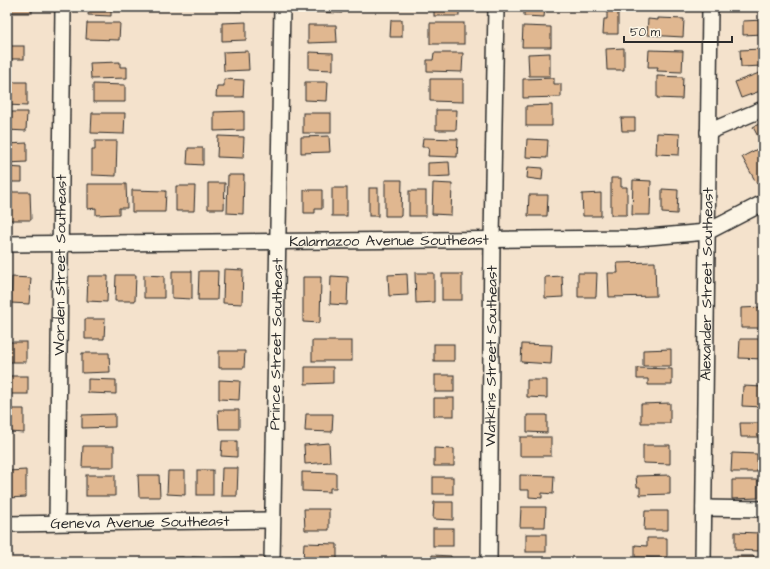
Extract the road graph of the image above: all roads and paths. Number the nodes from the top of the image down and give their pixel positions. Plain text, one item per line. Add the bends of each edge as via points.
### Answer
1 (63, 7) edge
2 (282, 7) edge
3 (496, 7) edge
4 (710, 7) edge
5 (763, 109) edge
6 (708, 132) junction
7 (763, 203) edge
8 (707, 232) junction
9 (278, 240) junction
10 (492, 240) junction
11 (60, 243) junction
12 (7, 244) edge
13 (704, 508) junction
14 (763, 509) edge
15 (272, 520) junction
16 (57, 523) junction
17 (7, 524) edge
18 (272, 562) edge
19 (489, 562) edge
20 (703, 562) edge

1 - 11 street, Worden Street Southeast
2 - 9 street, Prince Street Southeast
3 - 10 street, Watkins Street Southeast
4 - 6 street, Alexander Street Southeast
5 - 6 street
6 - 8 street, Alexander Street Southeast
7 - 8 street, Kalamazoo Avenue Southeast
8 - 10 street, Kalamazoo Avenue Southeast via 638,238
8 - 13 street, Alexander Street Southeast
9 - 10 street, Kalamazoo Avenue Southeast
9 - 11 street, Kalamazoo Avenue Southeast
9 - 15 street, Prince Street Southeast
10 - 19 street, Watkins Street Southeast
11 - 12 street, Kalamazoo Avenue Southeast
11 - 16 street, Worden Street Southeast
13 - 14 street
13 - 20 street, Alexander Street Southeast
15 - 16 street, Geneva Avenue Southeast
15 - 18 street, Prince Street Southeast
16 - 17 street, Geneva Avenue Southeast

